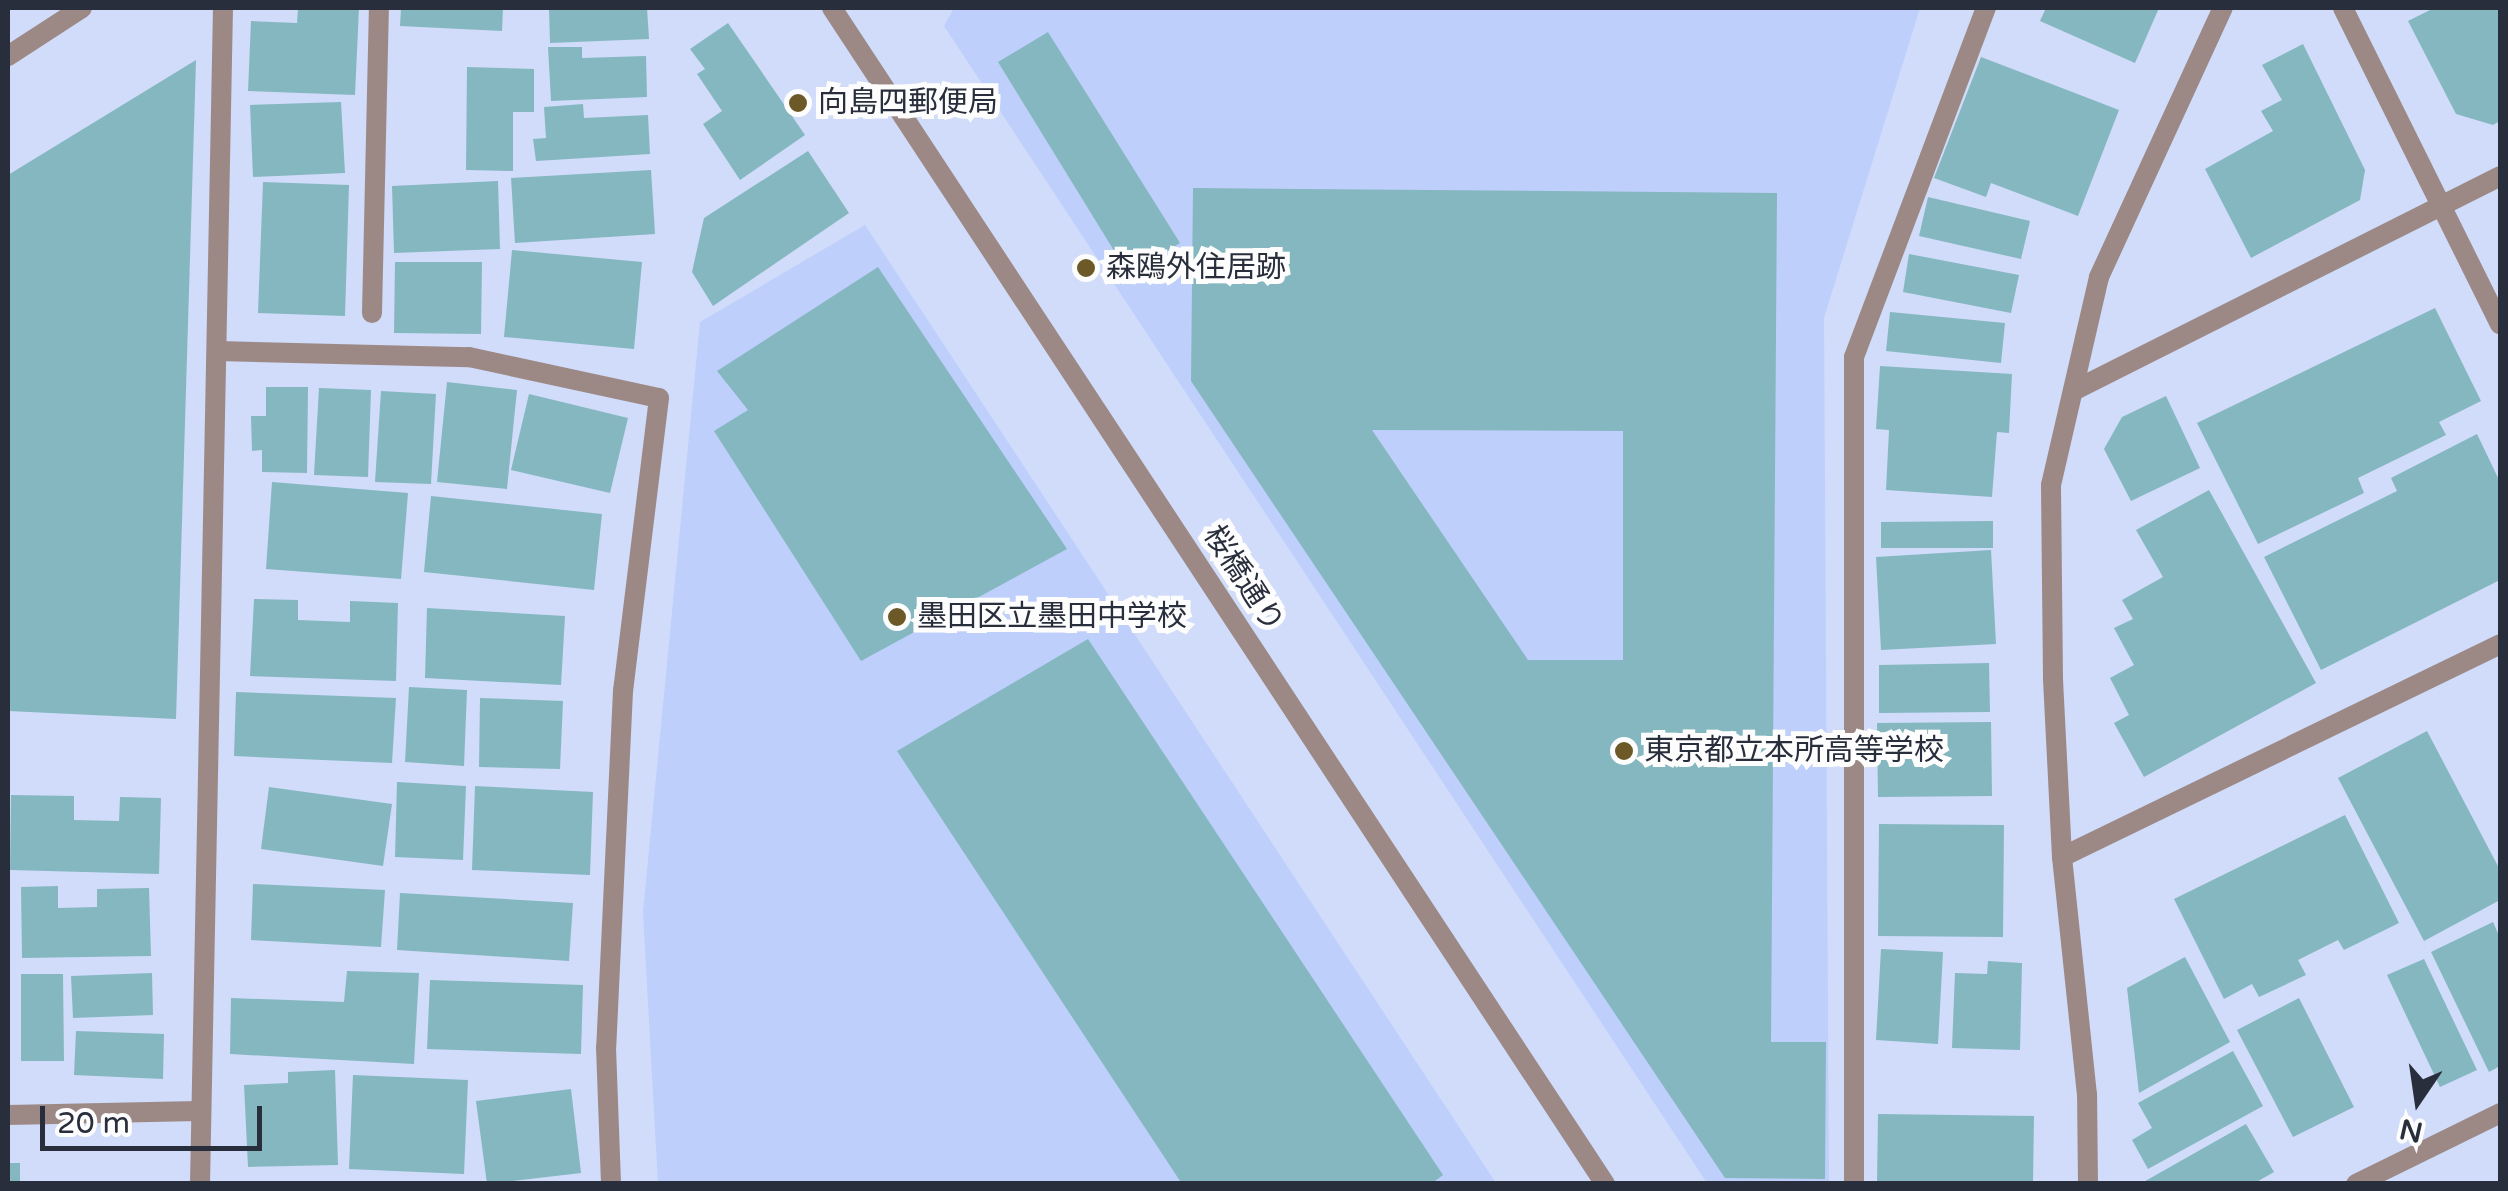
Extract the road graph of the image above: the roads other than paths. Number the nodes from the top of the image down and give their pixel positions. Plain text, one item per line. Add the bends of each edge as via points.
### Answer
1 (82, 8) edge
2 (223, 8) edge
3 (379, 8) edge
4 (832, 8) edge
5 (1986, 8) edge
6 (2223, 8) edge
7 (2343, 8) edge
8 (8, 56) edge
9 (2500, 176) edge
10 (2441, 206) junction
11 (372, 313) dead end
12 (2500, 324) edge
13 (218, 351) junction
14 (2073, 391) junction
15 (2500, 644) edge
16 (2062, 857) junction
17 (198, 1111) junction
18 (2500, 1113) edge
19 (8, 1116) edge
20 (200, 1184) edge
21 (611, 1184) edge
22 (1605, 1184) edge
23 (1854, 1184) edge
24 (2088, 1184) edge
25 (2356, 1184) edge

1 - 8 street
2 - 13 street
3 - 11 street
4 - 22 street, 桜橋通り
5 - 23 street via 1854,357
6 - 14 street via 2099,277
7 - 10 street
9 - 10 street
10 - 12 street
10 - 14 street
13 - 17 street
13 - 21 street via 468,357 660,398 623,690 606,1047
14 - 16 street via 2051,485
15 - 16 street
16 - 24 street via 2087,1095
17 - 19 street
17 - 20 street
18 - 25 street

